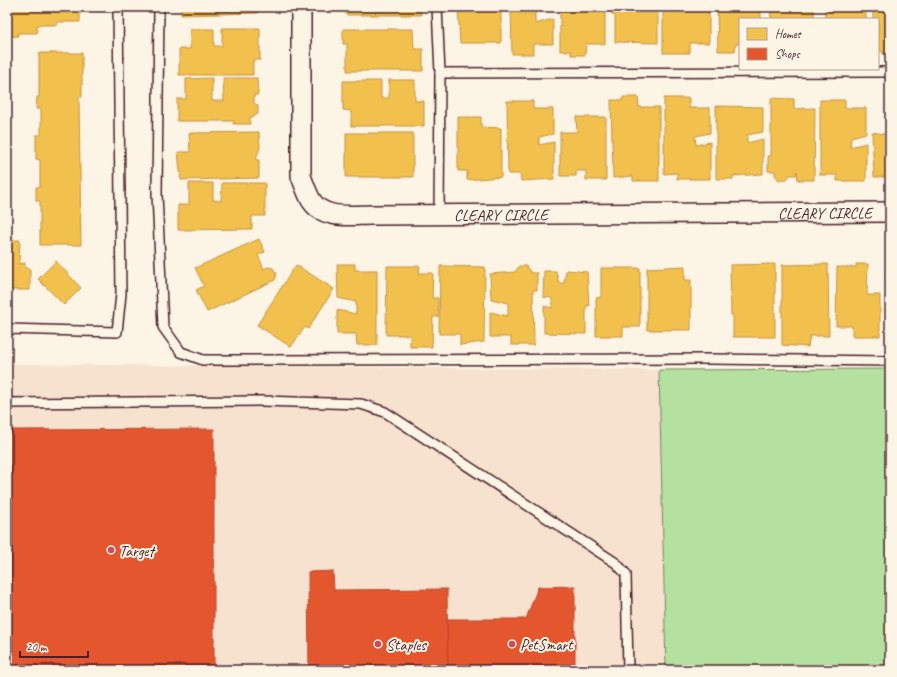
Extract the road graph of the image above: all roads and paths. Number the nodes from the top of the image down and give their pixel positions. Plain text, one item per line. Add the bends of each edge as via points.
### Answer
1 (118, 7) edge
2 (159, 7) edge
3 (301, 7) edge
4 (437, 7) edge
5 (890, 72) edge
6 (440, 73) junction
7 (890, 212) edge
8 (439, 215) junction
9 (7, 329) edge
10 (890, 361) edge
11 (7, 403) edge
12 (628, 670) edge

1 - 9 lane via 121,294 117,332
2 - 10 lane via 157,194 163,328 181,352 203,360
3 - 8 street, CLEARY CIRCLE via 301,176 311,200 320,210 334,214
4 - 6 lane
5 - 6 lane
6 - 8 lane
7 - 8 street, CLEARY CIRCLE
11 - 12 lane via 331,403 361,404 385,412 616,563 626,574

